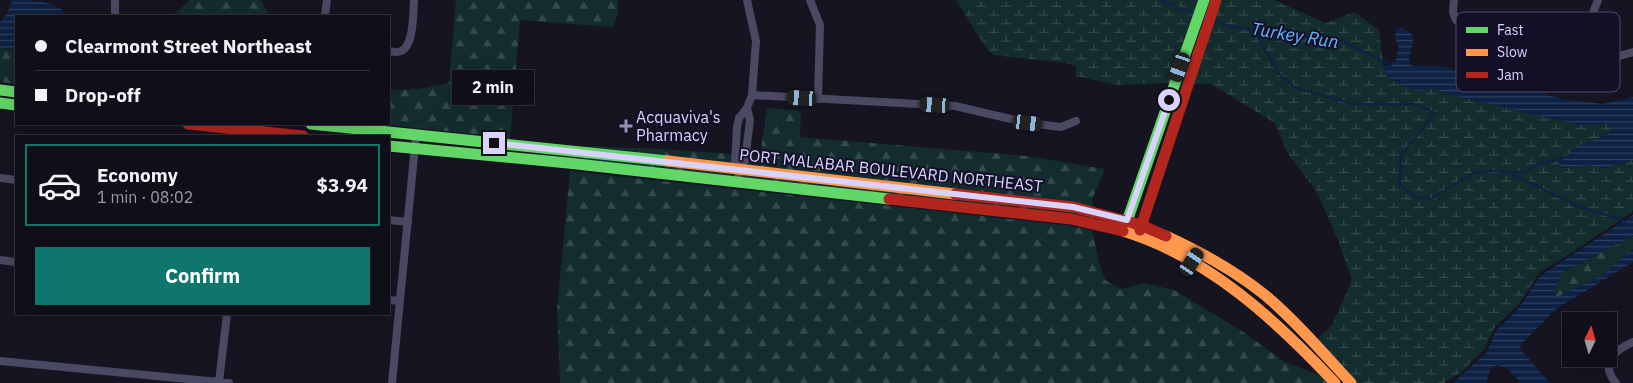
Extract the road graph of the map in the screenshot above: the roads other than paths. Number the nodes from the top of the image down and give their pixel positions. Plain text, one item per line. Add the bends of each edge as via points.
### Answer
1 (115, 0) edge
2 (327, 0) edge
3 (414, 0) edge
4 (746, 0) edge
5 (810, 0) edge
6 (1204, 0) edge
7 (1216, 0) edge
8 (1454, 0) edge
9 (1598, 0) edge
10 (1593, 12) edge
11 (115, 15) edge
12 (325, 15) edge
13 (1456, 20) edge
14 (390, 51) edge
15 (1633, 52) edge
16 (1620, 56) edge
17 (0, 90) edge
18 (15, 92) edge
19 (752, 95) junction
20 (818, 99) junction
21 (0, 103) edge
22 (15, 105) edge
23 (747, 108) junction
24 (1076, 121) dead end
25 (198, 125) edge
26 (321, 125) edge
27 (293, 135) edge
28 (416, 135) junction
29 (512, 144) junction
30 (390, 146) edge
31 (414, 148) junction
32 (511, 158) junction
33 (739, 170) junction
34 (0, 178) edge
35 (15, 180) edge
36 (738, 183) junction
37 (390, 220) edge
38 (408, 222) junction
39 (1141, 225) junction
40 (1125, 226) junction
41 (1138, 236) junction
42 (1199, 252) junction
43 (0, 260) edge
44 (15, 262) edge
45 (1192, 262) junction
46 (1264, 295) junction
47 (390, 300) edge
48 (399, 302) junction
49 (1254, 304) junction
50 (227, 315) edge
51 (1633, 342) edge
52 (0, 360) edge
53 (219, 382) junction
54 (229, 383) edge
55 (392, 383) edge
56 (1335, 383) edge
57 (1351, 383) edge
58 (1616, 383) edge

1 - 11 street
2 - 12 street
3 - 14 street via 410,42 399,52
4 - 19 street via 756,41
5 - 20 street via 820,25
6 - 40 street
7 - 39 street
8 - 13 street via 1452,12
9 - 10 street
15 - 16 street
17 - 18 street
19 - 20 street
19 - 23 street
20 - 24 street via 955,106 1061,127
21 - 22 street
23 - 33 street via 750,120 746,160
23 - 33 street via 739,118 737,128 735,162
25 - 27 street
26 - 28 street, PORT MALABAR BOULEVARD NORTHEAST
28 - 29 street, PORT MALABAR BOULEVARD NORTHEAST
28 - 31 street
29 - 32 street
29 - 33 street, PORT MALABAR BOULEVARD NORTHEAST
30 - 31 street, PORT MALABAR BOULEVARD NORTHEAST
31 - 32 street, PORT MALABAR BOULEVARD NORTHEAST
31 - 38 street
32 - 36 street, PORT MALABAR BOULEVARD NORTHEAST
33 - 36 street
33 - 40 street, PORT MALABAR BOULEVARD NORTHEAST via 1073,207
34 - 35 street
36 - 40 street, PORT MALABAR BOULEVARD NORTHEAST
37 - 38 street
38 - 48 street
39 - 40 street, PORT MALABAR BOULEVARD NORTHEAST
39 - 41 street
39 - 42 street, PORT MALABAR BOULEVARD NORTHEAST
40 - 41 street, PORT MALABAR BOULEVARD NORTHEAST
41 - 45 street, PORT MALABAR BOULEVARD NORTHEAST
42 - 45 street
42 - 46 street, PORT MALABAR BOULEVARD NORTHEAST
43 - 44 street
45 - 49 street, PORT MALABAR BOULEVARD NORTHEAST
46 - 49 street
46 - 57 street, PORT MALABAR BOULEVARD NORTHEAST
47 - 48 street
48 - 55 street
49 - 56 street, PORT MALABAR BOULEVARD NORTHEAST via 1281,326
50 - 53 street
51 - 58 street via 1611,358 1610,373
52 - 53 street
53 - 54 street

